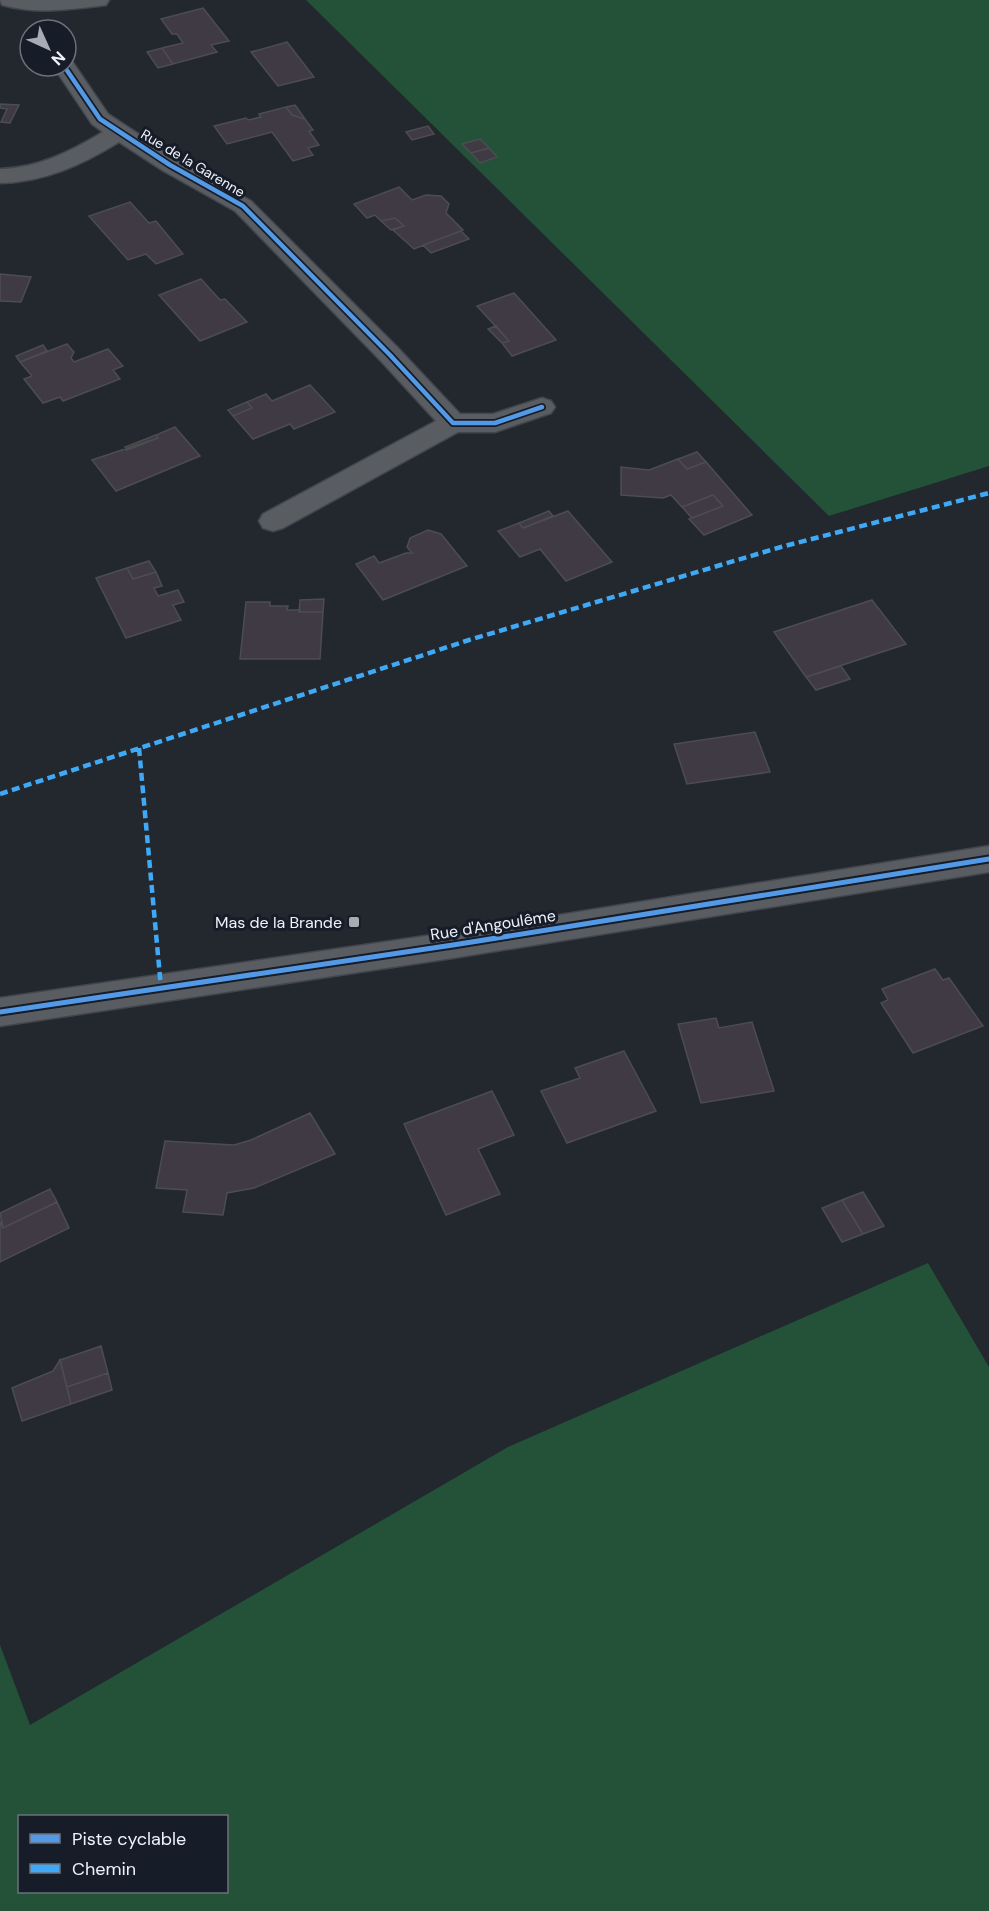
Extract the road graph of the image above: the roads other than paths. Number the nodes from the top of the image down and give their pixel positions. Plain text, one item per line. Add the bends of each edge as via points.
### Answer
1 (10, 0) edge
2 (98, 0) edge
3 (72, 78) edge
4 (119, 132) junction
5 (0, 177) edge
6 (542, 408) dead end
7 (453, 423) junction
8 (273, 521) dead end
9 (989, 859) edge
10 (0, 1012) edge

1 - 2 street via 46,13
3 - 4 street, Rue de la Garenne via 99,119
4 - 5 street via 75,159 19,177
4 - 7 street, Rue de la Garenne via 243,206
6 - 7 street via 495,423
7 - 8 street
9 - 10 street, Rue d'Angoulême via 453,945

